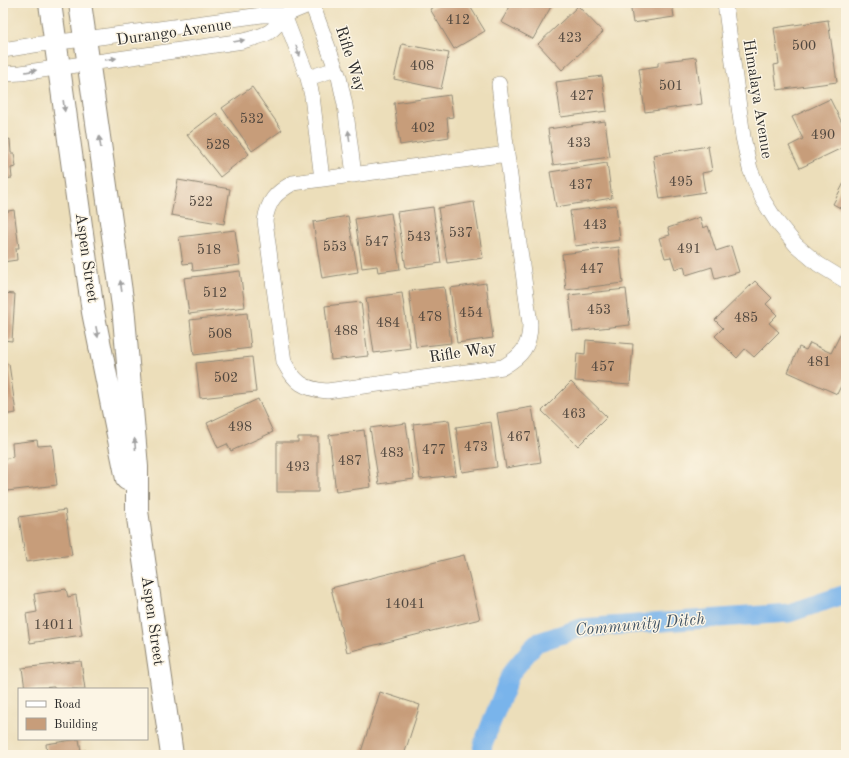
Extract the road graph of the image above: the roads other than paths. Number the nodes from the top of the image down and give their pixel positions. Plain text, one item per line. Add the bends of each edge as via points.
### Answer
1 (50, 3) edge
2 (80, 3) edge
3 (312, 3) edge
4 (725, 3) edge
5 (284, 15) junction
6 (85, 39) junction
7 (55, 42) junction
8 (3, 50) edge
9 (88, 62) junction
10 (58, 67) junction
11 (336, 69) junction
12 (3, 74) edge
13 (308, 78) junction
14 (499, 84) dead end
15 (507, 154) junction
16 (354, 175) junction
17 (322, 179) junction
18 (846, 281) edge
19 (137, 510) junction
20 (172, 755) edge

1 - 7 street, Aspen Street
2 - 6 street, Aspen Street
3 - 5 street, Durango Avenue
3 - 11 street, Rifle Way
4 - 18 street, Himalaya Avenue via 743,137 750,169 763,200 796,245 818,264
5 - 6 street, Durango Avenue via 262,15
9 -> 5 street, Durango Avenue via 243,41 268,34
5 -> 13 street
6 - 7 street, Durango Avenue
6 - 9 street, Aspen Street
7 - 8 street, Durango Avenue
7 - 10 street, Aspen Street
9 - 10 street, Durango Avenue
19 -> 9 street, Aspen Street via 137,466 123,306
12 -> 10 street, Durango Avenue
10 -> 19 street, Aspen Street via 93,312 124,470
11 - 13 street
16 -> 11 street, Rifle Way via 346,105
13 - 17 street
14 - 15 street
15 - 16 street, Rifle Way
15 - 17 street, Rifle Way via 530,324 530,335 525,349 516,359 503,367 313,390 291,375 284,362 265,222 267,209 273,197 282,189 293,183
16 - 17 street, Rifle Way
19 - 20 street, Aspen Street

